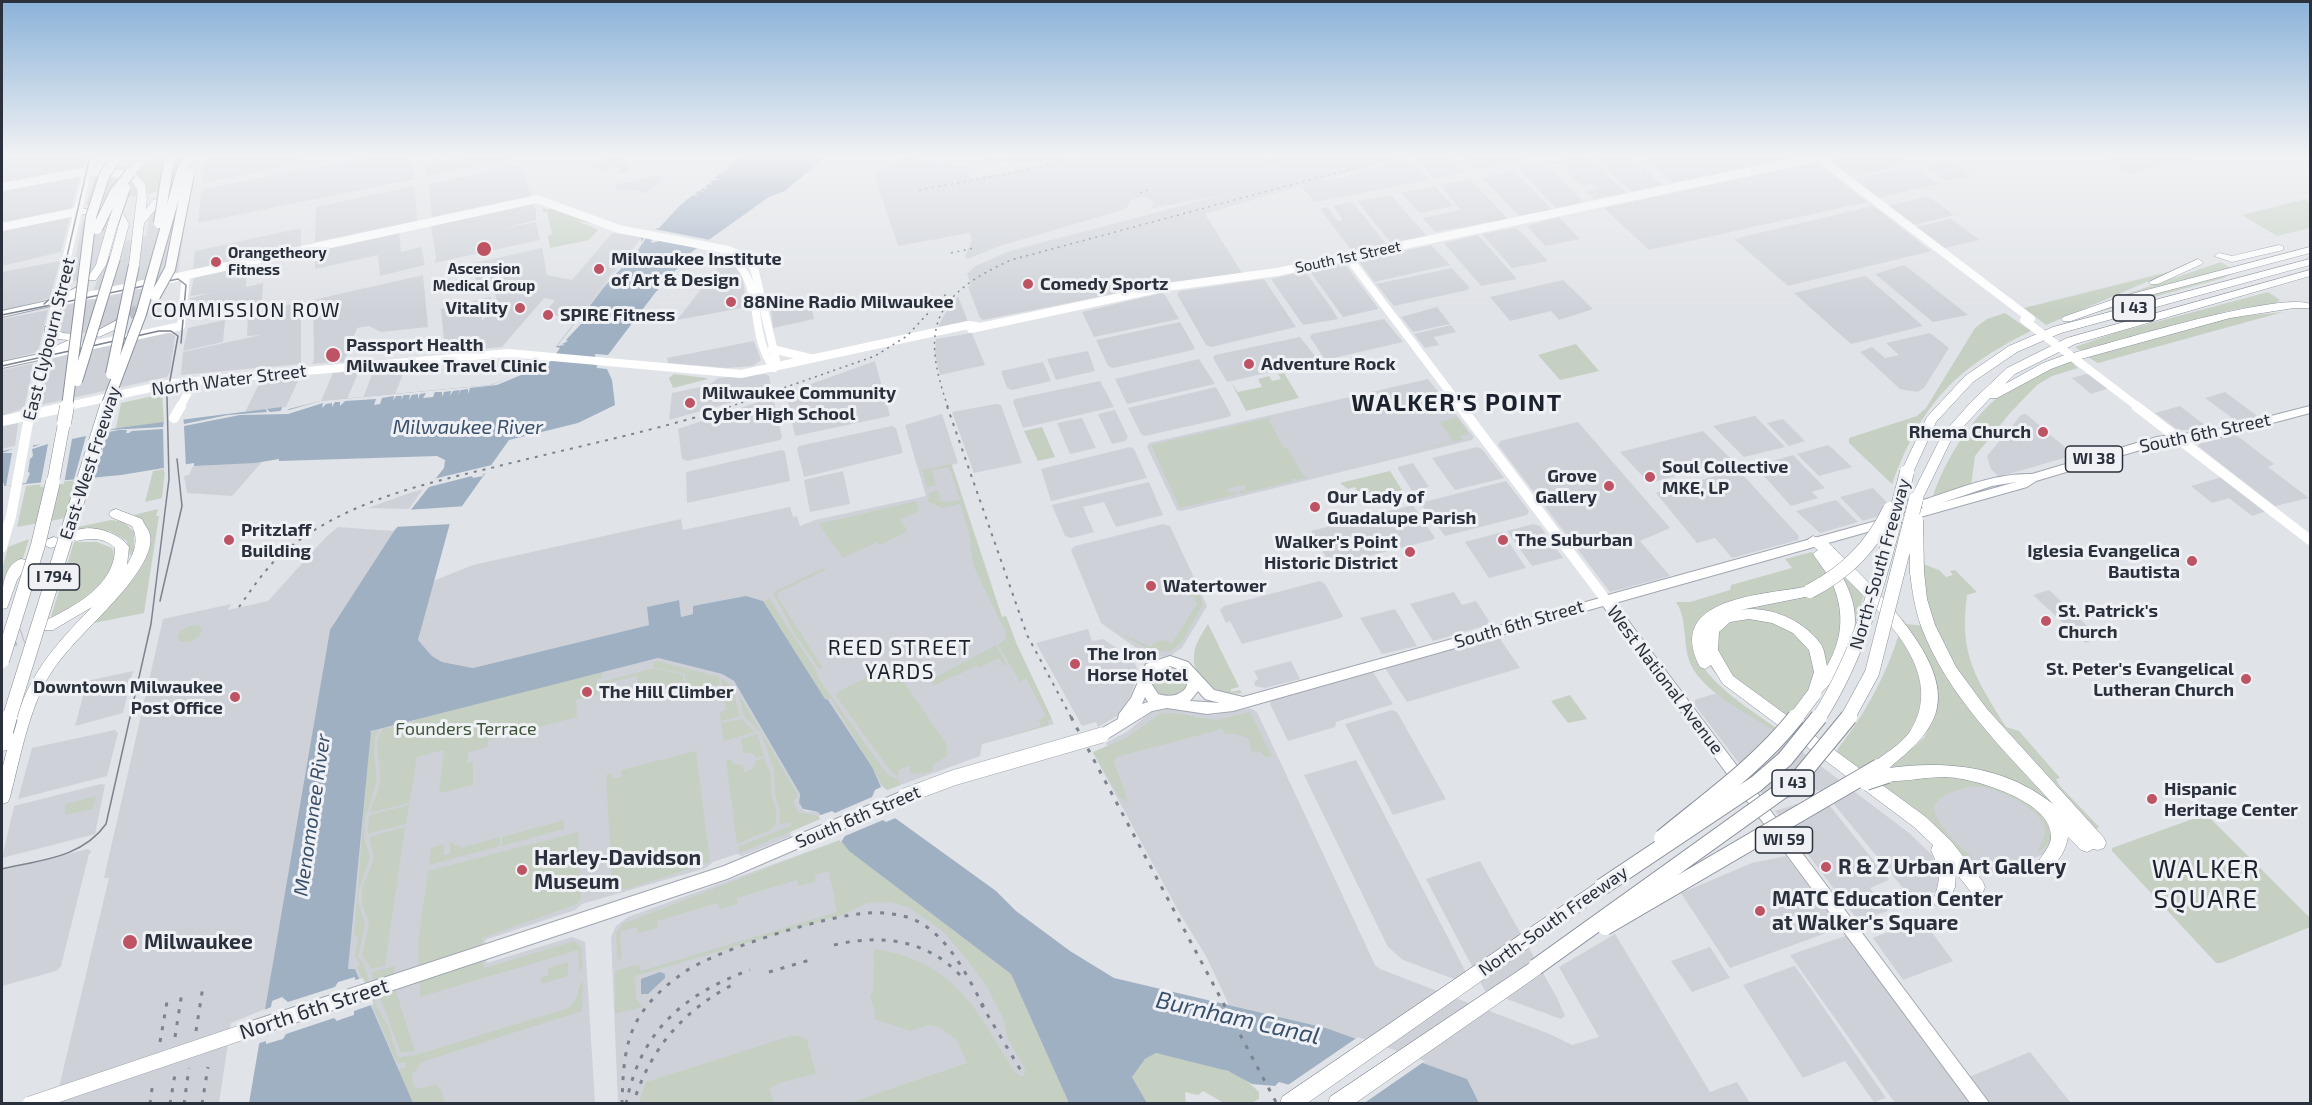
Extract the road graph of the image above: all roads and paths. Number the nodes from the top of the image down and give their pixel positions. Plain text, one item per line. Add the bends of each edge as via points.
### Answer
1 (84, 208) edge
2 (95, 208) edge
3 (107, 208) edge
4 (120, 208) edge
5 (141, 208) edge
6 (150, 208) edge
7 (161, 208) edge
8 (172, 208) edge
9 (182, 208) edge
10 (496, 208) edge
11 (560, 208) edge
12 (1579, 208) edge
13 (1885, 208) edge
14 (84, 212) junction
15 (114, 214) dead end
16 (140, 223) junction
17 (2, 227) edge
18 (2310, 241) edge
19 (719, 249) junction
20 (2310, 250) edge
21 (159, 254) junction
22 (2219, 256) dead end
23 (1348, 257) junction
24 (2198, 262) dead end
25 (2310, 262) edge
26 (2310, 273) edge
27 (186, 275) junction
28 (92, 278) dead end
29 (162, 280) dead end
30 (2310, 280) edge
31 (125, 288) dead end
32 (110, 291) dead end
33 (2246, 292) junction
34 (154, 297) tunnel mouth
35 (78, 299) junction
36 (56, 302) junction
37 (2306, 306) dead end
38 (2, 314) edge
39 (2058, 322) junction
40 (49, 330) junction
41 (772, 349) junction
42 (44, 356) junction
43 (816, 359) junction
44 (602, 361) joint
45 (2, 365) edge
46 (774, 368) junction
47 (1968, 379) junction
48 (198, 381) junction
49 (1975, 405) junction
50 (2310, 410) edge
51 (30, 414) junction
52 (174, 418) dead end
53 (2, 421) edge
54 (64, 423) junction
55 (100, 423) junction
56 (2179, 437) junction
57 (1907, 472) junction
58 (1916, 499) junction
59 (116, 514) dead end
60 (76, 537) dead end
61 (2310, 540) edge
62 (1813, 541) junction
63 (2, 547) edge
64 (21, 564) dead end
65 (1605, 599) junction
66 (2, 603) edge
67 (48, 626) dead end
68 (2, 661) edge
69 (1195, 680) junction
70 (1144, 683) junction
71 (1814, 694) junction
72 (1242, 702) junction
73 (1169, 703) junction
74 (1120, 726) junction
75 (3, 739) edge
76 (1883, 771) junction
77 (2, 797) edge
78 (2036, 801) junction
79 (1939, 850) junction
80 (2047, 861) dead end
81 (1602, 887) junction
82 (1941, 900) dead end
83 (598, 915) joint
84 (1536, 967) junction
85 (30, 1104) edge
86 (1289, 1104) edge
87 (1337, 1104) edge
88 (1982, 1104) edge

1 - 14 main road, East Clybourn Street
2 - 35 highway, bridge
3 - 35 highway, I 794, bridge
4 - 28 highway, bridge via 101,265
5 - 16 highway
6 - 16 highway
7 - 21 highway, bridge via 155,248
8 - 21 highway, I 794, bridge
9 - 34 highway, bridge via 170,269
10 - 27 main road
11 - 19 main road via 619,229
12 - 23 main road, South 1st Street
13 - 56 main road, bridge
14 - 17 main road
14 - 36 main road, East Clybourn Street
15 - 54 highway, bridge via 123,224 115,258
16 - 55 highway, bridge via 126,311
18 - 22 highway via 2232,259
19 - 41 main road via 738,254 754,268
19 - 46 main road via 746,271 761,346 766,361
20 - 39 highway via 2124,298
21 - 55 highway, East-West Freeway / I 794, bridge
23 - 43 main road, South 1st Street via 1260,275 1167,287
23 - 65 main road, West National Avenue / WI 59
24 - 39 highway
25 - 47 highway, North-South Freeway / I 43 via 2057,330 2013,349
26 - 33 highway, North-South Freeway / I 43
27 - 29 main road
27 - 42 main road via 181,326
30 - 33 highway
31 - 32 main road
33 - 49 highway, North-South Freeway / I 43 via 2071,341 2011,371
35 - 36 highway
35 - 54 highway, East-West Freeway / I 794, bridge
36 - 38 main road
36 - 40 main road, East Clybourn Street
37 - 49 highway via 2229,315 2066,359
39 - 47 highway via 2016,339
40 - 42 main road, East Clybourn Street
40 - 42 highway via 70,341
41 - 43 main road
41 - 46 main road
42 - 45 main road
42 - 51 main road, East Clybourn Street
43 - 46 main road, South 1st Street
44 - 46 main road, South 1st Street via 734,375
44 - 48 main road, North Water Street via 508,352
47 - 57 highway, North-South Freeway / I 43 via 1931,420
48 - 51 main road, North Water Street
48 - 52 main road
49 - 58 highway, North-South Freeway / I 43 via 1946,438
50 - 56 main road, South 6th Street / WI 38 via 2216,434
51 - 53 main road, North Water Street
51 - 63 main road, East Clybourn Street
54 - 68 highway, East-West Freeway / I 794, bridge via 38,545
55 - 75 highway, East-West Freeway / I 794, bridge
56 - 61 main road
56 - 62 main road, South 6th Street / WI 38 via 2031,478 2019,476 1998,481 1902,512 1900,516
57 - 79 highway, bridge via 1881,530 1842,573 1810,591 1712,613 1699,631 1699,646 1710,671 1724,684 1892,808
57 - 81 highway, North-South Freeway / I 43, bridge via 1865,629 1850,665 1818,719 1785,759 1737,798
58 - 78 highway, bridge via 1921,605 1944,665 1970,702 2093,845
58 - 84 highway, North-South Freeway / I 43, bridge via 1872,673 1852,713 1798,779
59 - 77 highway via 130,518 138,526 141,552 128,576 58,652 39,681
60 - 67 highway via 112,537 122,547 122,561 98,594
62 - 65 main road, South 6th Street / WI 38
62 - 71 highway via 1844,590 1849,628 1828,677
62 - 76 highway via 1824,547 1909,638 1924,665 1932,694 1930,712 1920,733
64 - 66 highway
65 - 72 main road, South 6th Street
65 - 88 main road, West National Avenue / WI 59
69 - 70 main road via 1184,665 1170,661 1150,668
69 - 72 main road, South 6th Street via 1210,695
69 - 73 main road via 1187,697
70 - 73 main road via 1153,698
70 - 74 main road, South 6th Street
71 - 79 highway via 1821,673 1820,659 1810,642 1793,627 1756,613 1726,616 1714,624 1708,636 1708,651 1728,680 1911,814 1946,847 1977,887
71 - 81 highway, bridge via 1780,737 1732,781
72 - 73 main road, South 6th Street via 1215,711
73 - 74 main road, South 6th Street via 1149,706
74 - 83 main road, South 6th Street, bridge via 1102,735 938,783 727,872
76 - 78 highway via 1952,769 2012,787
76 - 84 highway, bridge via 1833,795
78 - 80 highway via 2052,818 2060,838 2059,846
79 - 82 highway via 1950,879
81 - 86 highway, North-South Freeway / I 43
83 - 85 main road, North 6th Street, bridge
84 - 87 highway, North-South Freeway / I 43

